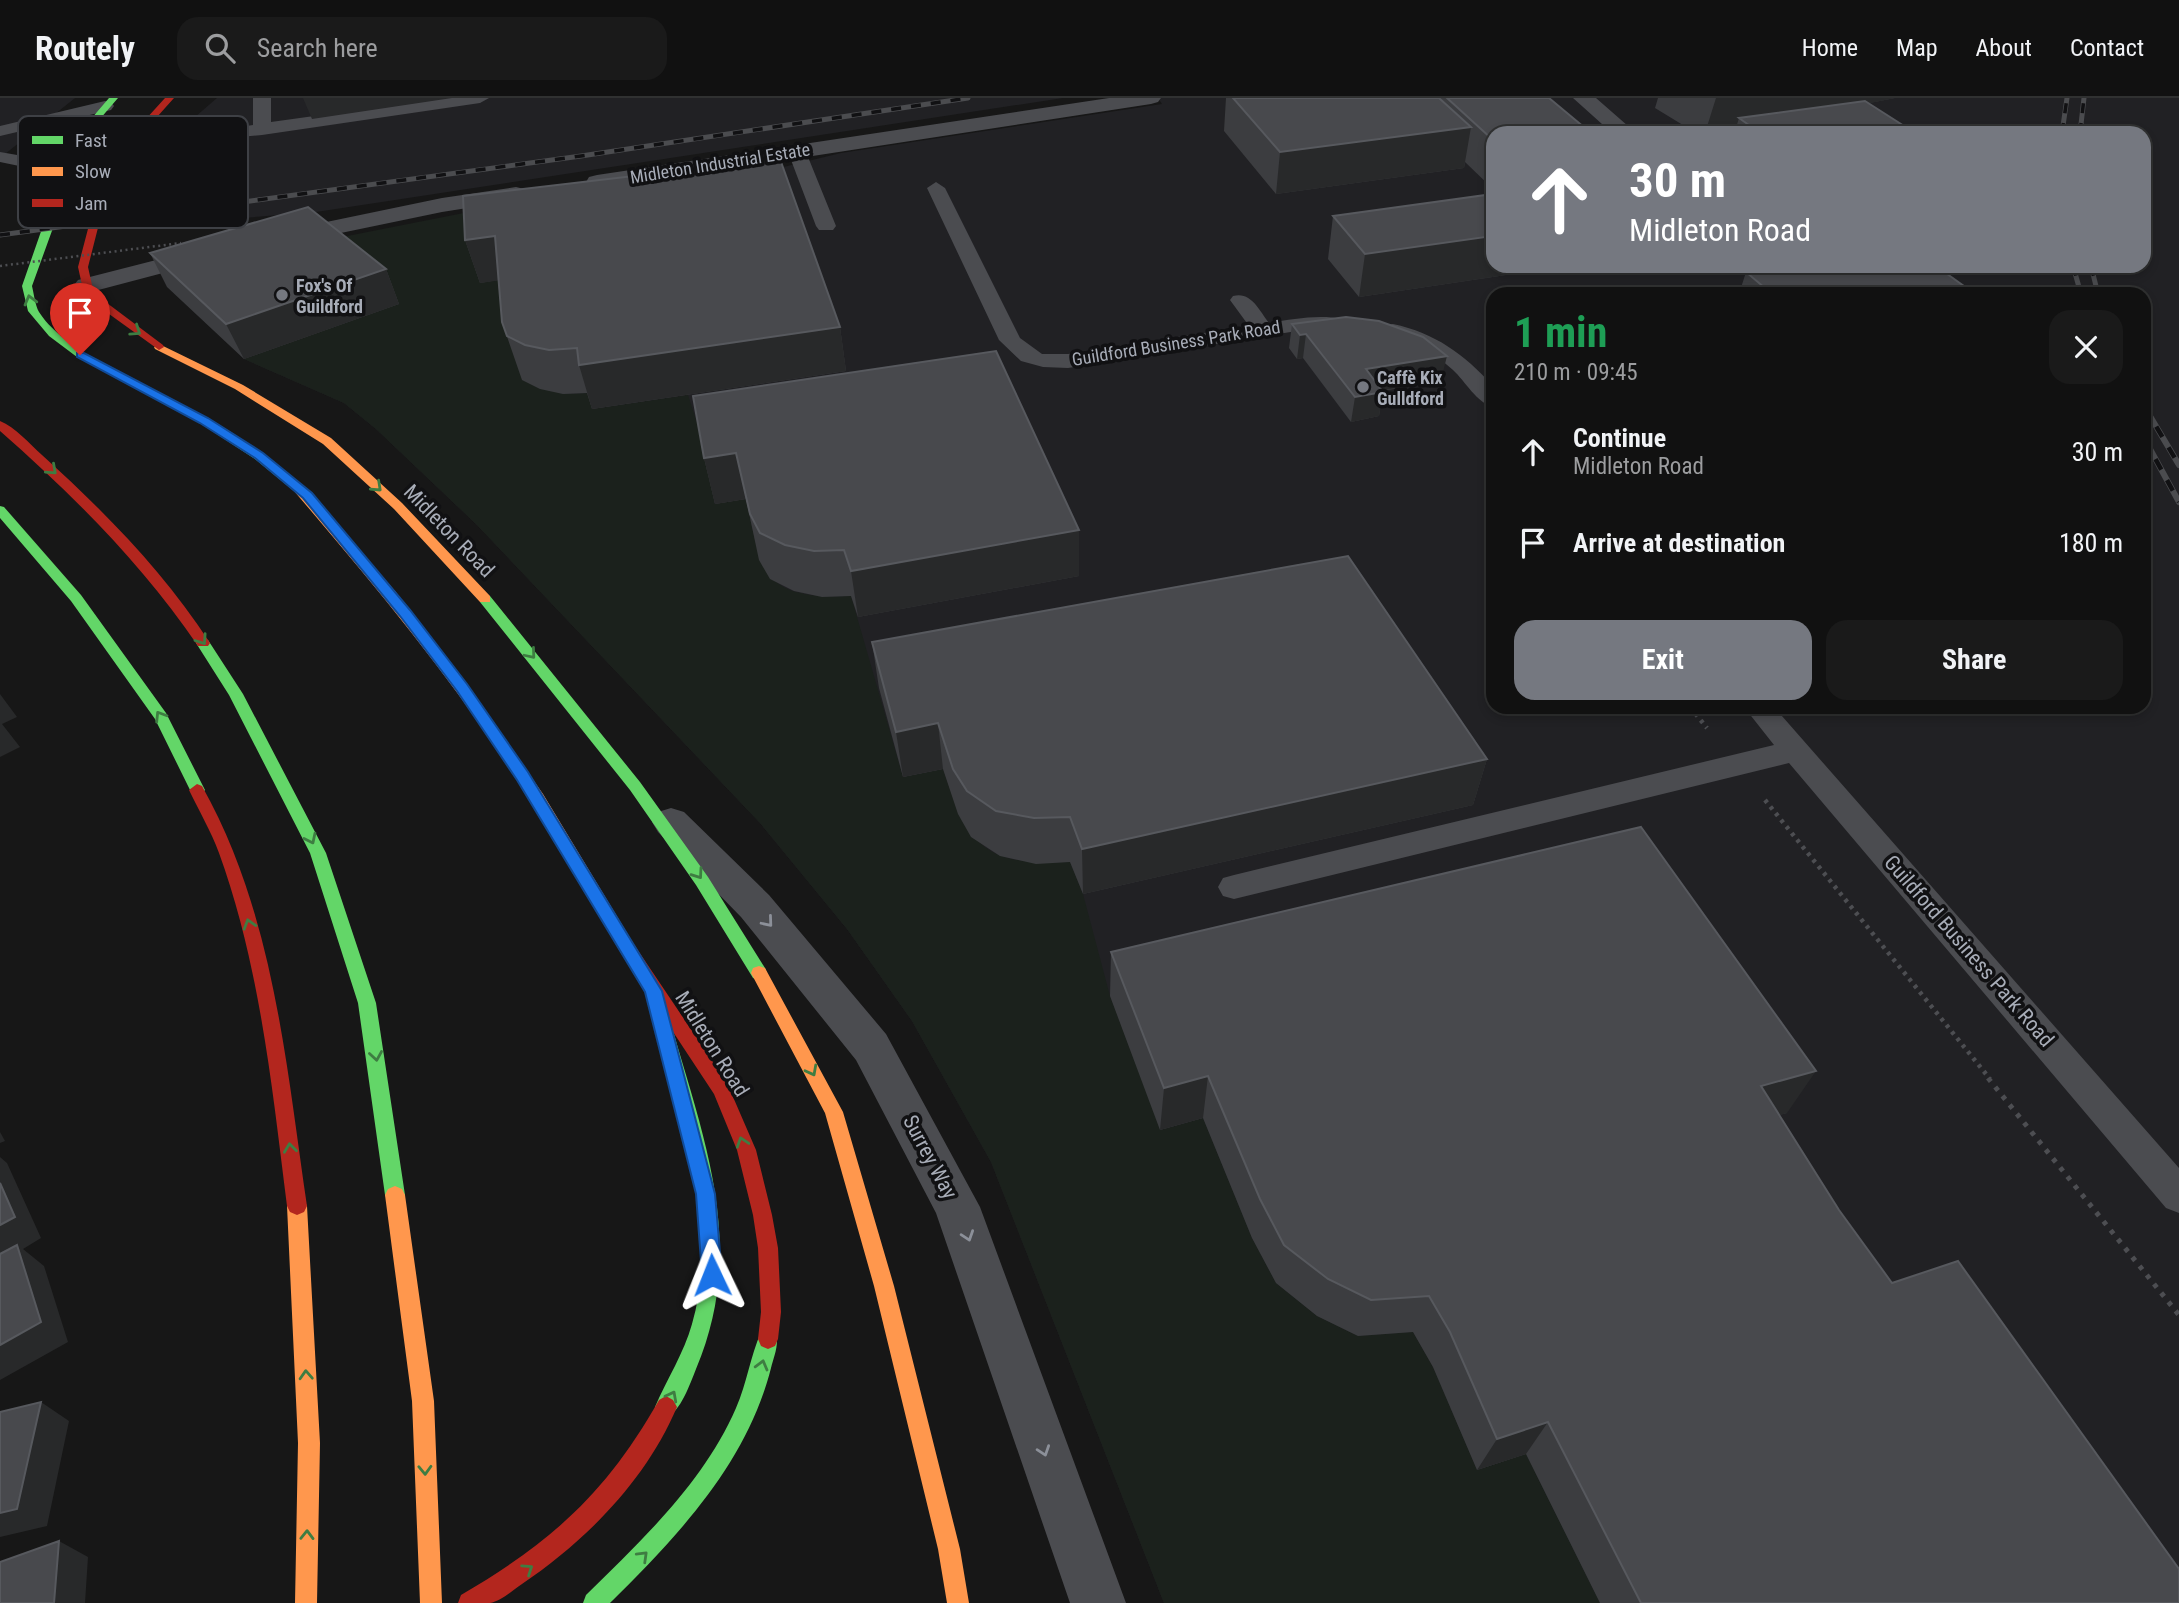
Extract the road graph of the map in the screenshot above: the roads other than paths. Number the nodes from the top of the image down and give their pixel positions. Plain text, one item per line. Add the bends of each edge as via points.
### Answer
1 (170, 98) edge
2 (261, 98) edge
3 (480, 98) edge
4 (1151, 98) edge
5 (1583, 98) edge
6 (109, 102) edge
7 (56, 116) edge
8 (97, 116) edge
9 (154, 116) edge
10 (18, 126) edge
11 (1617, 126) edge
12 (262, 130) junction
13 (0, 131) edge
14 (248, 132) edge
15 (797, 152) junction
16 (0, 157) edge
17 (18, 160) edge
18 (579, 184) edge
19 (936, 188) dead end
20 (538, 191) edge
21 (826, 226) dead end
22 (47, 228) edge
23 (91, 228) edge
24 (265, 242) edge
25 (228, 249) edge
26 (87, 285) junction
27 (1240, 300) dead end
28 (1352, 323) edge
29 (1375, 327) edge
30 (1263, 330) junction
31 (1486, 391) edge
32 (0, 425) edge
33 (0, 510) edge
34 (1764, 714) edge
35 (1797, 750) junction
36 (635, 786) junction
37 (1234, 887) dead end
38 (653, 991) junction
39 (2179, 1196) edge
40 (306, 1603) edge
41 (431, 1603) edge
42 (468, 1603) edge
43 (594, 1603) edge
44 (958, 1603) edge
45 (1098, 1603) edge

1 - 9 main road
2 - 12 lane
3 - 12 lane
4 - 15 street, Midleton Industrial Estate
5 - 11 street
6 - 7 lane
6 - 8 main road, Midleton Road
10 - 13 lane
12 - 14 lane
15 - 18 street, Midleton Industrial Estate
15 - 21 lane
16 - 17 lane
19 - 30 lane, Guildford Business Park Road via 1010,340 1021,353 1044,362 1068,361
20 - 24 street via 442,205
38 -> 22 main road, Midleton Road via 538,798 462,688 307,495 259,456 80,355 42,323 27,286
23 - 26 main road via 83,267
25 - 26 street
26 -> 36 main road, Midleton Road via 94,299 154,344 239,387 337,450 466,575
27 - 30 lane
28 - 30 lane, Guildford Business Park Road
29 - 31 lane via 1409,333 1444,351
32 -> 41 main road via 55,471 177,602 236,694 318,853 367,1003 422,1401
40 -> 33 main road via 309,1443 298,1216 254,941 227,852 161,717 76,598
34 - 35 lane, Guildford Business Park Road
35 - 37 lane
35 - 39 lane, Guildford Business Park Road
36 -> 44 main road, Midleton Road via 764,979 834,1112 884,1286 949,1549
36 -> 45 street, Surrey Way via 755,906 871,1047 957,1206
42 -> 38 main road via 529,1569 586,1518 655,1427 702,1325 712,1275 705,1194
43 -> 38 main road, Midleton Road via 662,1537 702,1488 747,1410 763,1365 771,1322 768,1244 738,1128 724,1095

